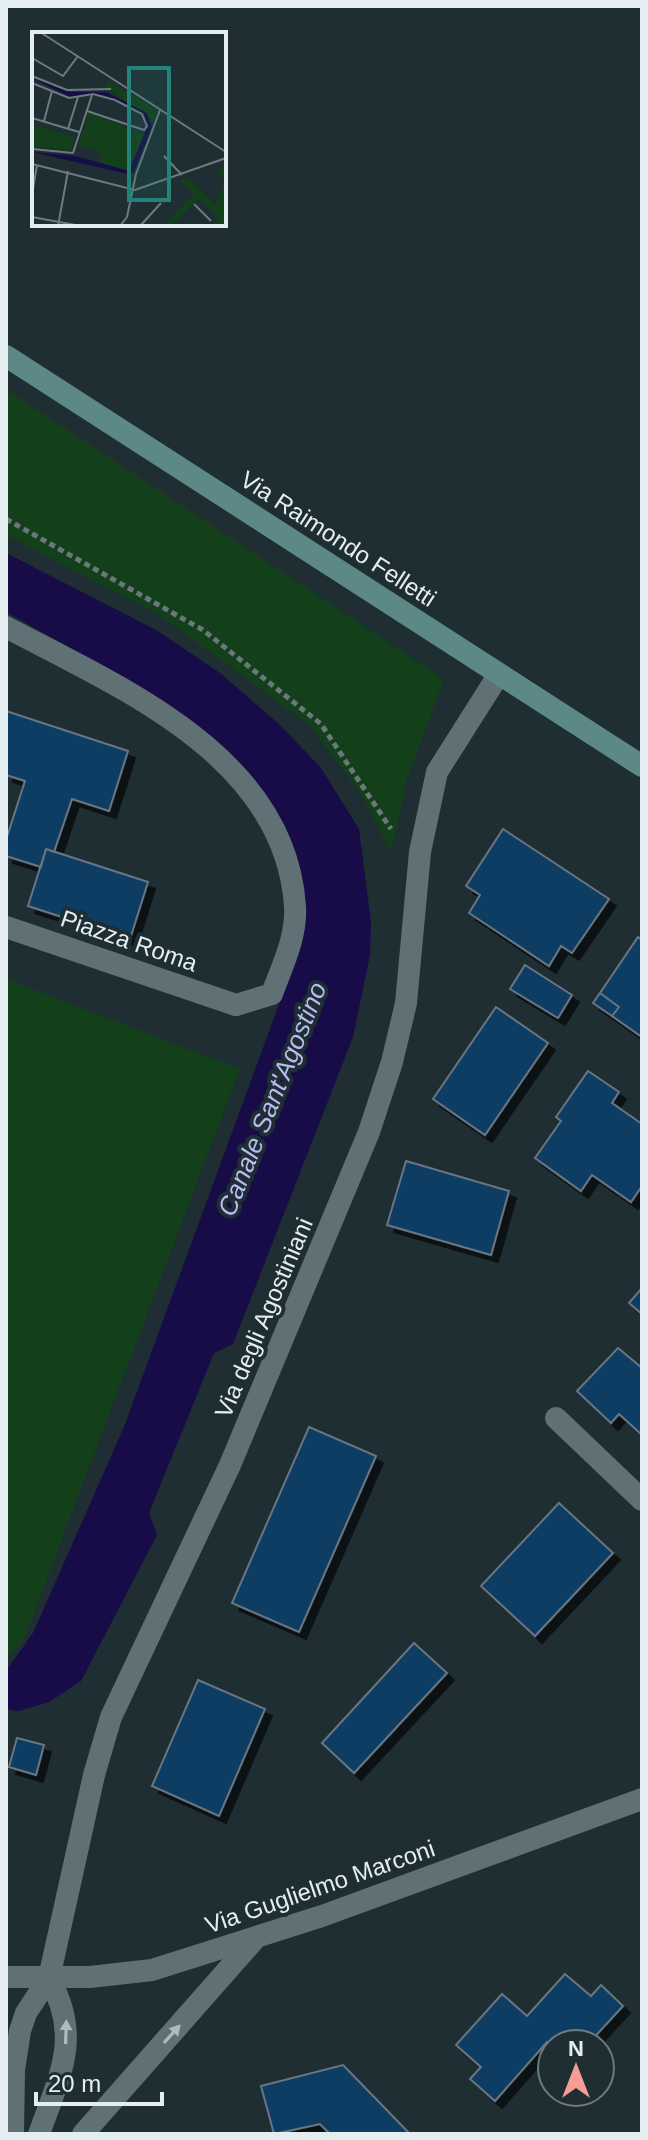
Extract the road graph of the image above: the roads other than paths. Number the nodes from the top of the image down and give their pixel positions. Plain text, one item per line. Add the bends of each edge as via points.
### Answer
1 (6, 356) edge
2 (6, 627) edge
3 (499, 674) junction
4 (642, 766) edge
5 (6, 927) edge
6 (556, 1418) dead end
7 (642, 1500) edge
8 (642, 1799) edge
9 (254, 1939) junction
10 (6, 1977) edge
11 (49, 1978) junction
12 (13, 2134) edge
13 (39, 2134) edge
14 (83, 2134) edge

1 - 3 main road, Via Raimondo Felletti
2 - 5 street, Piazza Roma via 105,680 213,752 249,788 275,831 295,907 292,941 272,994 236,1005
3 - 4 main road, Via Raimondo Felletti
3 - 11 street, Via degli Agostiniani via 437,772 420,852 406,1003 392,1062 369,1132 230,1465 111,1717
6 - 7 street
8 - 9 street, Via Guglielmo Marconi
9 - 11 street, Via Guglielmo Marconi via 152,1970
14 -> 9 street
10 - 11 street, Via Guglielmo Marconi
11 - 12 street via 20,2031
13 -> 11 street via 68,2035 60,1998

